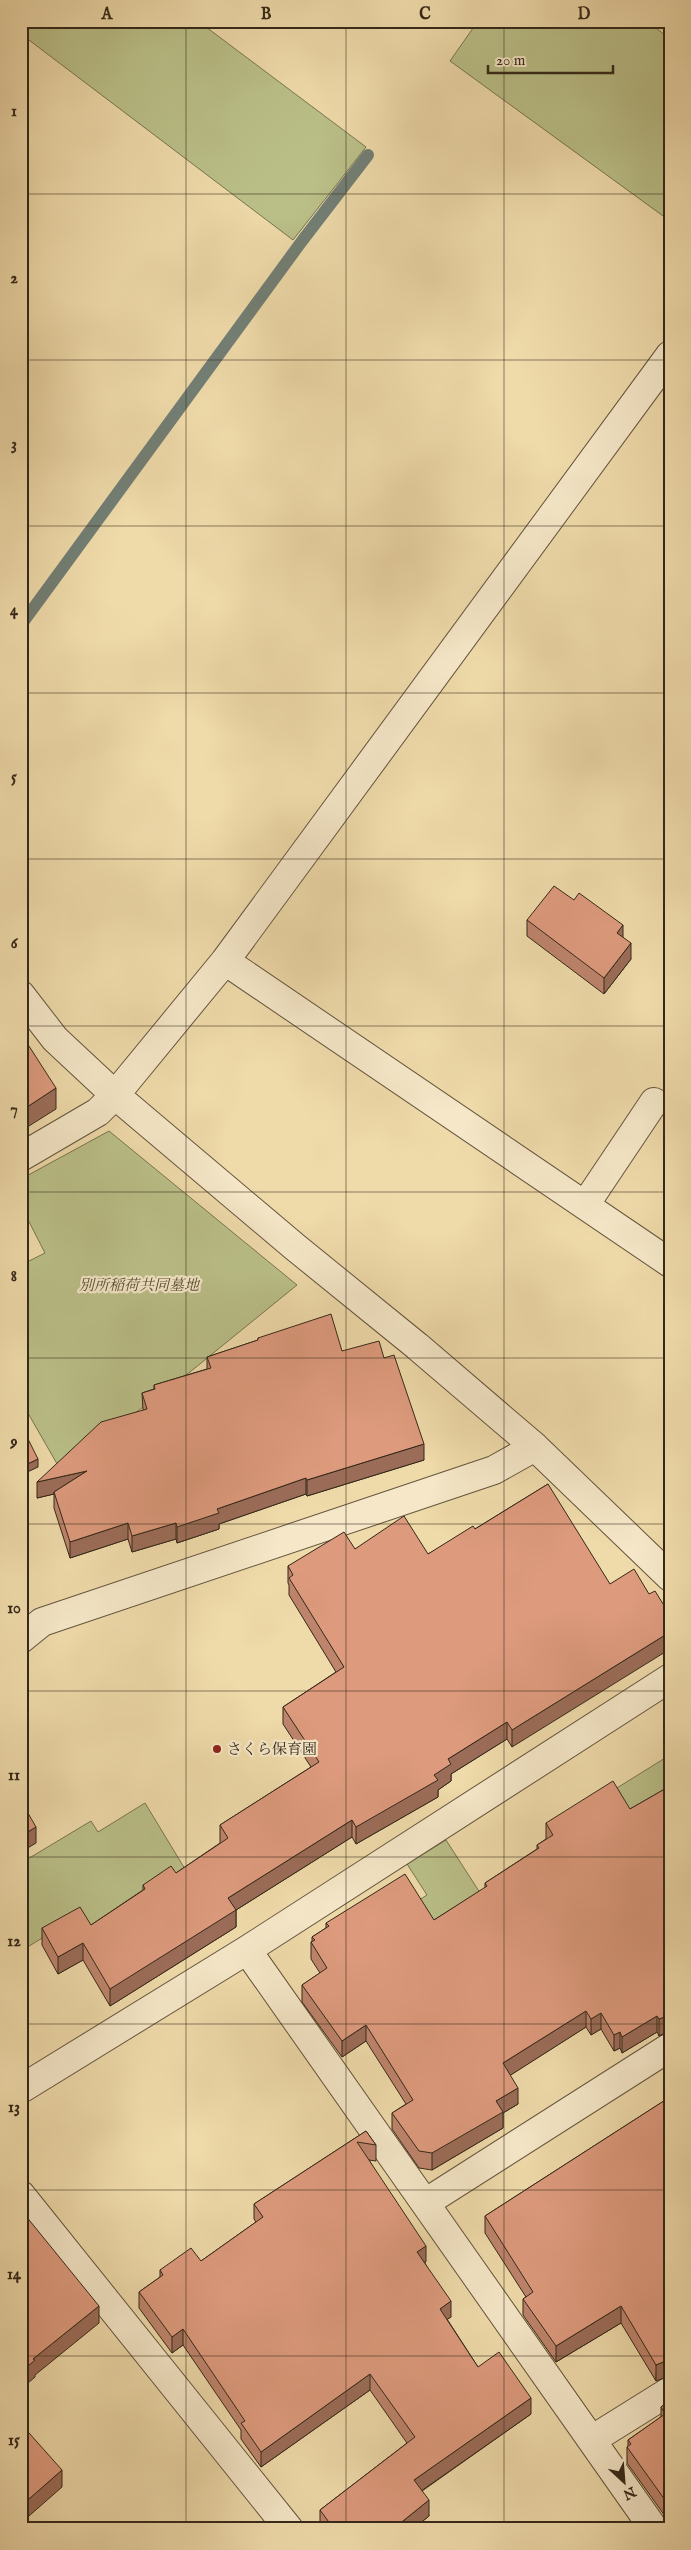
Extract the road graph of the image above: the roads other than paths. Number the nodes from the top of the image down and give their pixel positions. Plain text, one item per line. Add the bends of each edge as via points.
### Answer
1 (670, 355) edge
2 (225, 961) junction
3 (21, 995) edge
4 (115, 1096) junction
5 (654, 1102) dead end
6 (21, 1157) edge
7 (585, 1205) junction
8 (670, 1262) edge
9 (535, 1447) junction
10 (670, 1578) edge
11 (21, 1639) edge
12 (670, 1678) edge
13 (247, 1950) junction
14 (670, 2047) edge
15 (21, 2089) edge
16 (21, 2195) edge
17 (425, 2203) junction
18 (670, 2391) edge
19 (593, 2439) junction
20 (289, 2529) edge
21 (654, 2529) edge

1 - 2 street
2 - 4 street
2 - 7 street
3 - 4 street via 55,1039
4 - 6 street via 98,1112
4 - 9 street
5 - 7 street
7 - 8 street
9 - 10 street
9 - 11 street via 494,1470 42,1622
12 - 13 street
13 - 15 street
13 - 17 street
14 - 17 street
16 - 20 street
17 - 19 street
18 - 19 street
19 - 21 street

